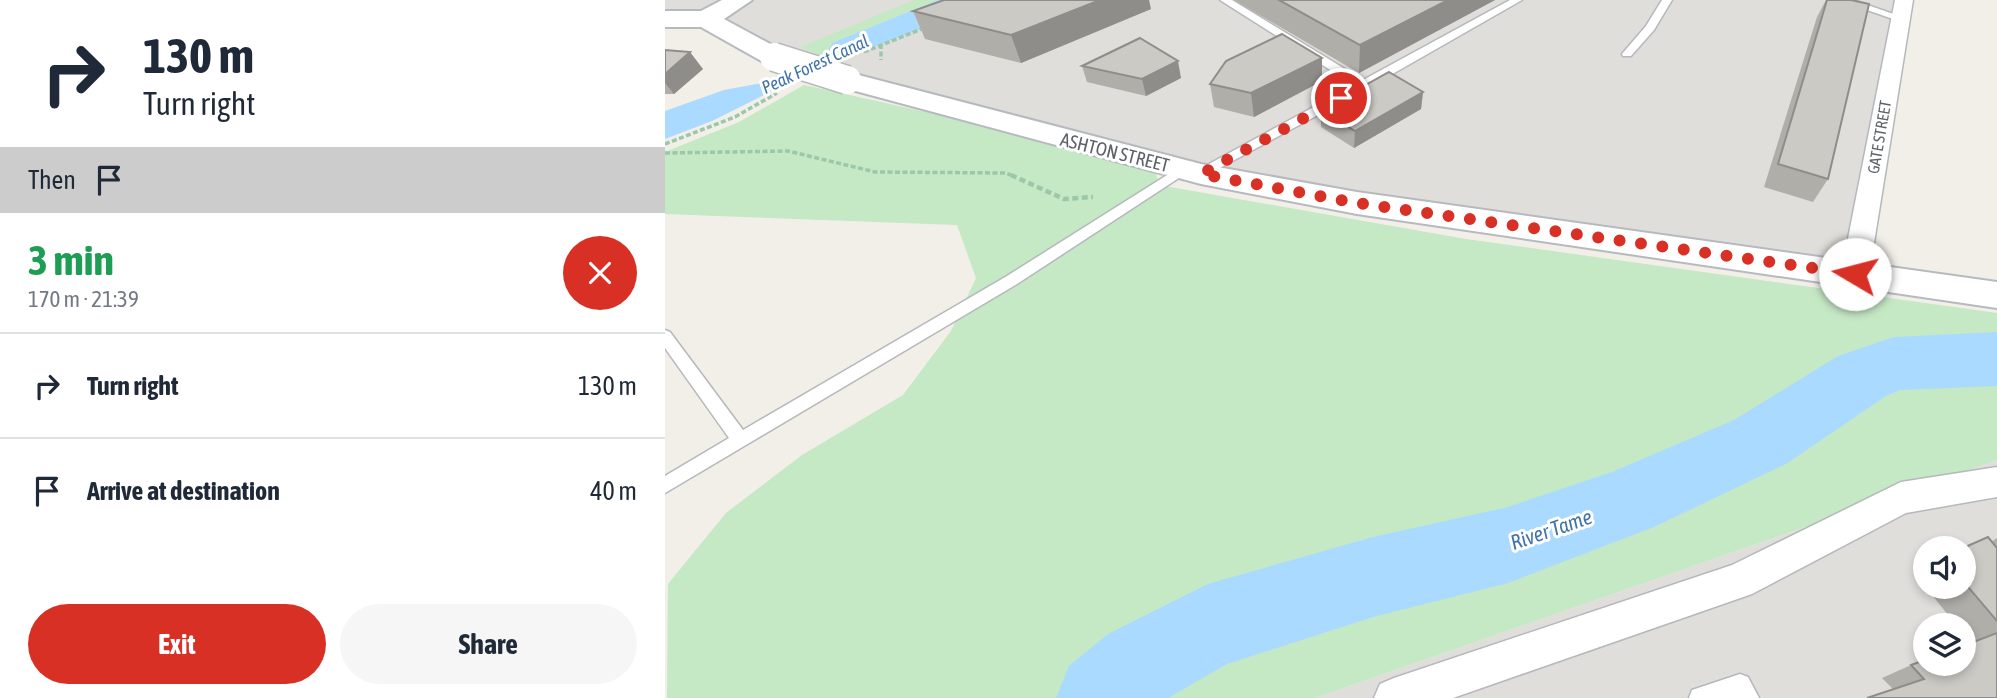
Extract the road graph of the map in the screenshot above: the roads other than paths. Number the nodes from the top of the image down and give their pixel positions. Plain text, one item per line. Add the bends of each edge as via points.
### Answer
1 (740, 0) edge
2 (1225, 0) edge
3 (1517, 0) edge
4 (1667, 0) edge
5 (1843, 0) edge
6 (1902, 9) edge
7 (665, 19) edge
8 (706, 19) junction
9 (1627, 54) dead end
10 (1364, 86) junction
11 (1192, 172) junction
12 (1855, 274) junction
13 (1997, 295) edge
14 (665, 336) edge
15 (740, 439) junction
16 (1997, 482) edge
17 (665, 485) edge
18 (1394, 698) edge
19 (1700, 698) edge
20 (1748, 698) edge

1 - 8 main road
2 - 10 lane
3 - 10 lane
4 - 9 lane
5 - 6 lane
6 - 12 street, GATE STREET
7 - 8 main road
8 - 11 main road, ASHTON STREET, bridge via 774,57 851,68 887,93
10 - 11 lane
11 - 12 main road, ASHTON STREET via 1357,203
11 - 15 lane
12 - 13 main road, ASHTON STREET
14 - 15 lane
15 - 17 lane
16 - 18 street via 1901,498 1739,581
19 - 20 lane via 1740,685

